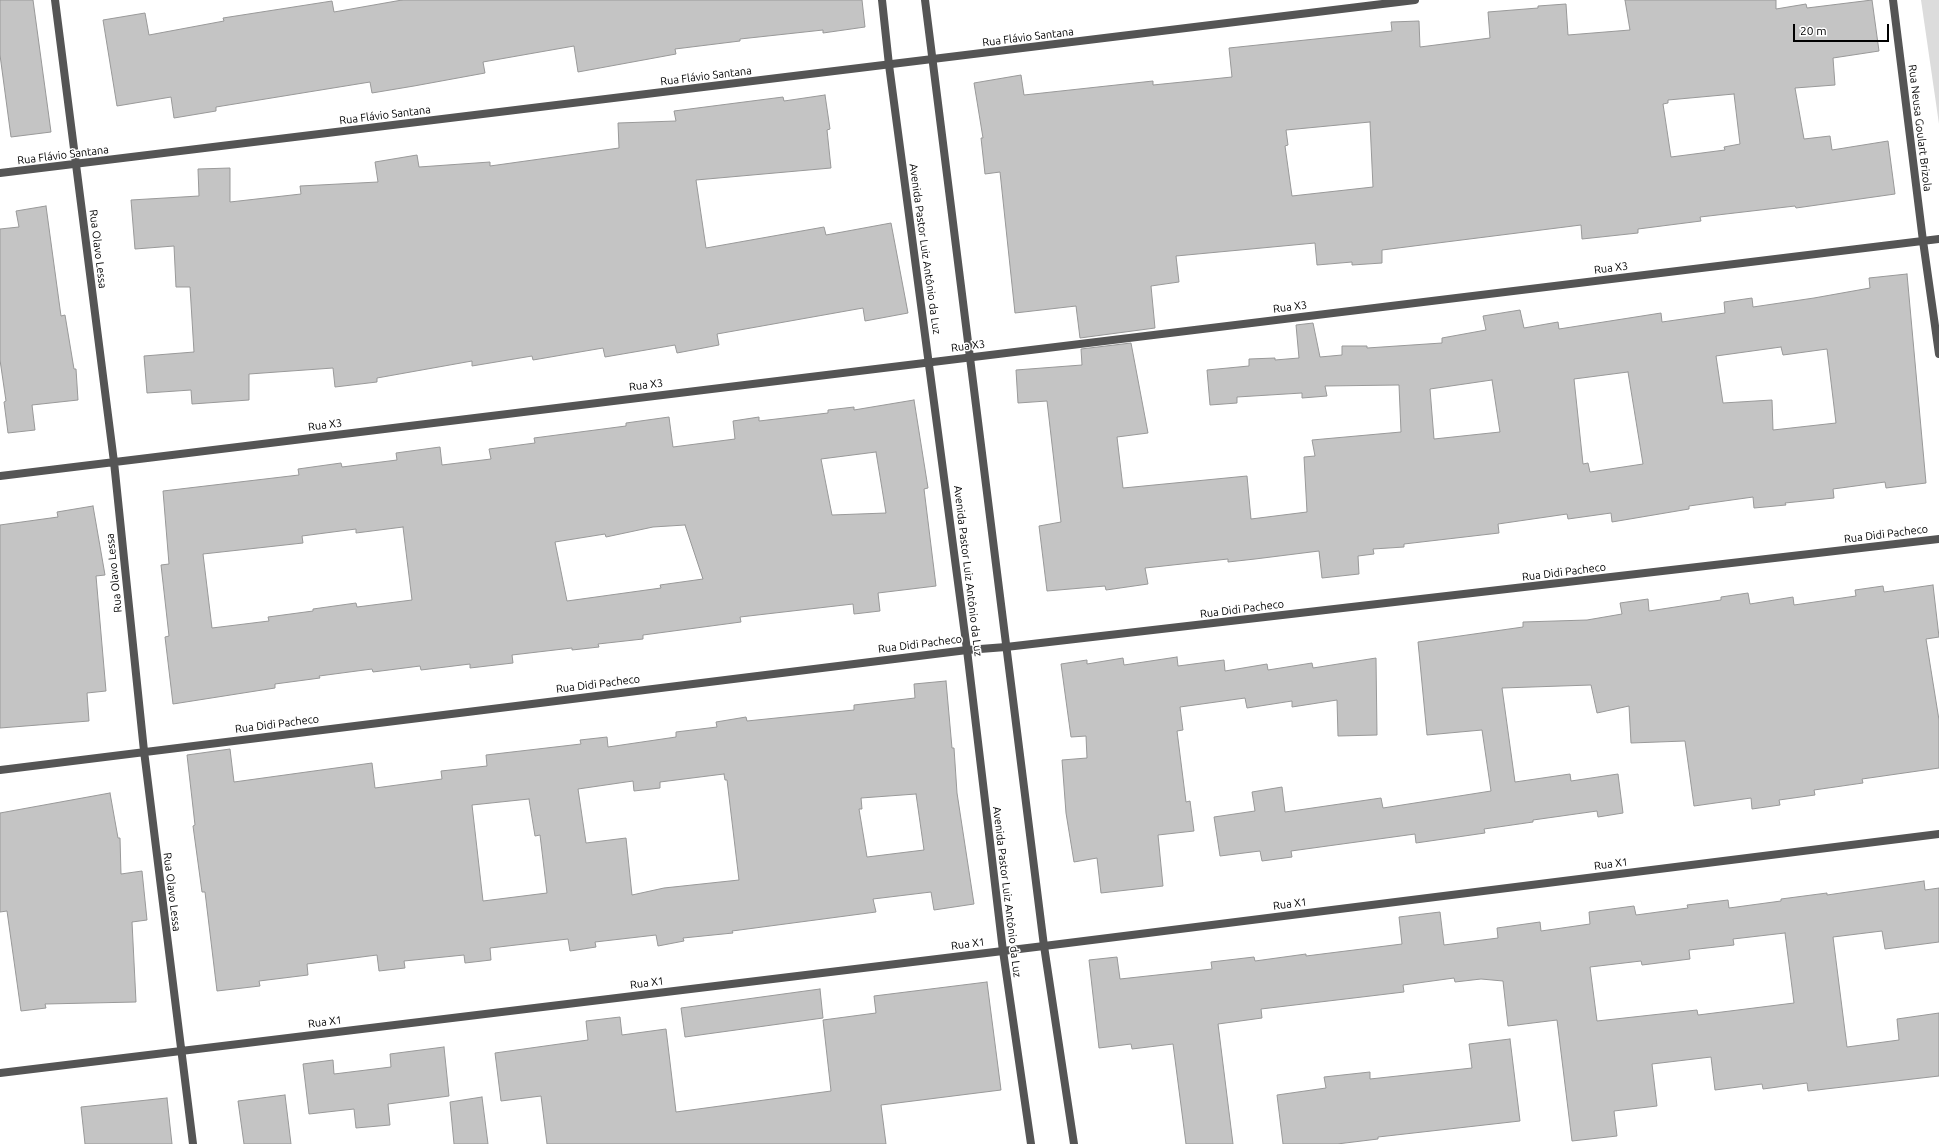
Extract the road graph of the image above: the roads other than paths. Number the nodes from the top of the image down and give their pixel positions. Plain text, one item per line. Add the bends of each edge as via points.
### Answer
1 (55, 0) edge
2 (882, 0) edge
3 (925, 0) edge
4 (1415, 0) edge
5 (1892, 0) edge
6 (931, 61) junction
7 (889, 65) junction
8 (76, 164) junction
9 (0, 174) edge
10 (1939, 239) edge
11 (1923, 241) junction
12 (1939, 354) edge
13 (970, 356) junction
14 (930, 361) junction
15 (114, 462) junction
16 (0, 476) edge
17 (1939, 539) edge
18 (1006, 647) junction
19 (967, 650) junction
20 (144, 751) junction
21 (0, 770) edge
22 (1939, 834) edge
23 (1044, 946) junction
24 (1003, 951) junction
25 (181, 1051) junction
26 (0, 1073) edge
27 (193, 1144) edge
28 (1031, 1144) edge
29 (1074, 1144) edge

1 - 8 street, Rua Olavo Lessa
2 - 7 street, Avenida Pastor Luiz Antônio da Luz
3 - 6 street
4 - 6 street, Rua Flávio Santana
5 - 11 street, Rua Neusa Goulart Brizola
6 - 7 street, Rua Flávio Santana
6 - 13 street
7 - 8 street, Rua Flávio Santana
7 - 14 street, Avenida Pastor Luiz Antônio da Luz
8 - 9 street, Rua Flávio Santana
8 - 15 street, Rua Olavo Lessa
10 - 11 street, Rua X3
11 - 12 street, Rua Neusa Goulart Brizola
11 - 13 street, Rua X3
13 - 14 street, Rua X3
13 - 18 street
14 - 15 street, Rua X3
14 - 19 street, Avenida Pastor Luiz Antônio da Luz
15 - 16 street, Rua X3
15 - 20 street, Rua Olavo Lessa
17 - 18 street, Rua Didi Pacheco
18 - 19 street, Rua Didi Pacheco
18 - 23 street
19 - 20 street, Rua Didi Pacheco
19 - 24 street, Avenida Pastor Luiz Antônio da Luz
20 - 21 street, Rua Didi Pacheco
20 - 25 street, Rua Olavo Lessa
22 - 23 street, Rua X1
23 - 24 street, Rua X1
23 - 29 street
24 - 25 street, Rua X1
24 - 28 street, Avenida Pastor Luiz Antônio da Luz
25 - 26 street, Rua X1
25 - 27 street, Rua Olavo Lessa

